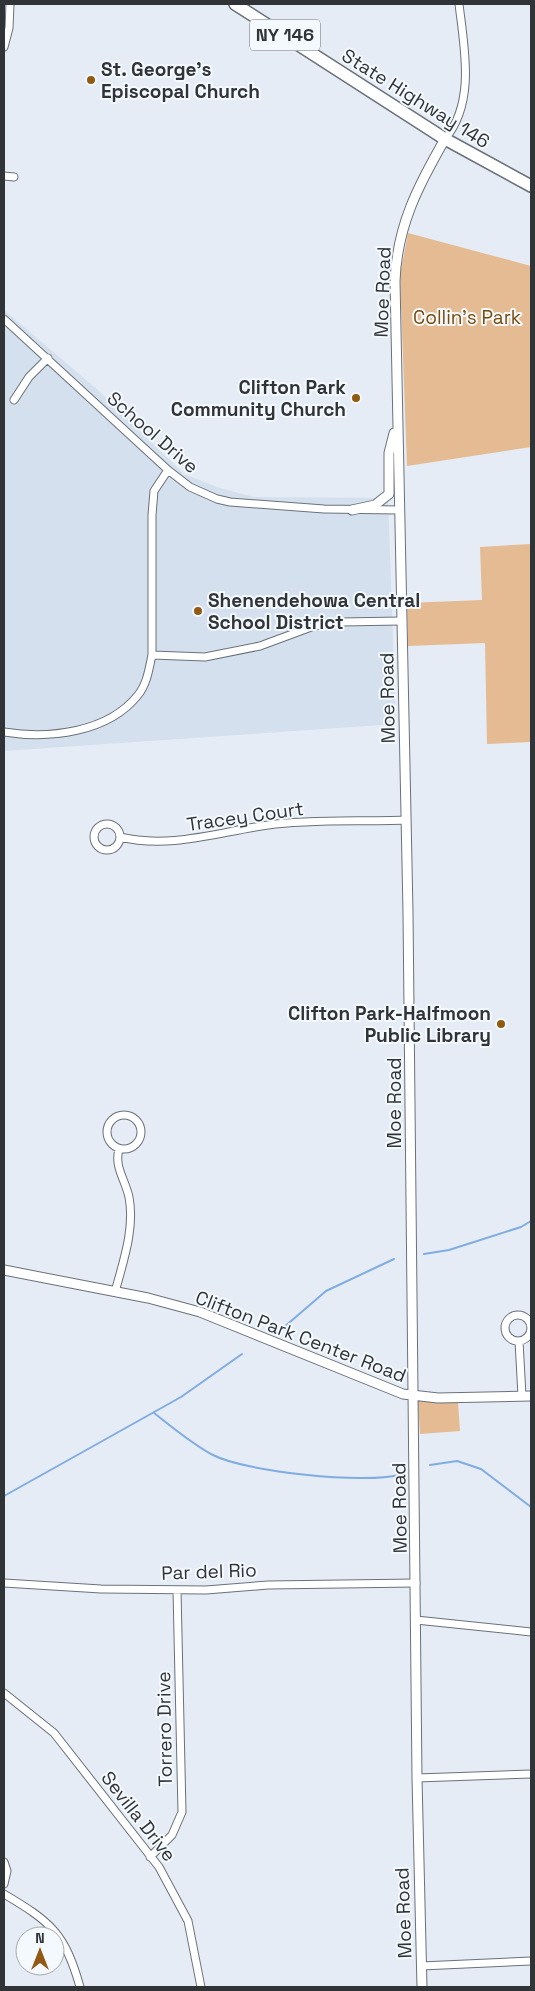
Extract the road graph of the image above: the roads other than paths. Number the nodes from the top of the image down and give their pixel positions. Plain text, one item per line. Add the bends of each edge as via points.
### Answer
1 (10, 4) edge
2 (235, 4) edge
3 (459, 4) edge
4 (4, 47) edge
5 (445, 139) junction
6 (4, 176) edge
7 (14, 177) dead end
8 (531, 186) edge
9 (4, 319) edge
10 (48, 358) junction
11 (14, 400) dead end
12 (397, 424) junction
13 (168, 470) junction
14 (352, 510) junction
15 (400, 510) junction
16 (401, 622) junction
17 (152, 656) junction
18 (4, 732) edge
19 (405, 820) junction
20 (120, 837) dead end
21 (119, 1149) junction
22 (4, 1270) edge
23 (115, 1292) junction
24 (519, 1341) dead end
25 (413, 1396) junction
26 (527, 1396) edge
27 (4, 1583) edge
28 (416, 1583) junction
29 (177, 1590) junction
30 (416, 1620) junction
31 (531, 1632) edge
32 (4, 1693) edge
33 (531, 1774) edge
34 (417, 1778) junction
35 (150, 1857) junction
36 (4, 1862) edge
37 (4, 1884) edge
38 (4, 1894) edge
39 (531, 1961) edge
40 (421, 1966) junction
41 (80, 1987) edge
42 (200, 1987) edge
43 (422, 1987) edge

1 - 4 street
2 - 5 main road, State Highway 146 / NY 146
3 - 5 street via 465,62 464,94 459,115
5 - 8 main road, State Highway 146 / NY 146
5 - 12 street, Moe Road via 403,223 396,257
6 - 7 street
9 - 10 street, School Drive
10 - 11 street via 29,377
10 - 13 street, School Drive
12 - 14 street via 390,452 389,494 376,505
12 - 15 street, Moe Road
13 - 14 street, School Drive via 190,487 217,499 255,505
13 - 17 street via 154,491
14 - 15 street, School Drive
15 - 16 street, Moe Road
16 - 17 street via 341,622 314,626 260,646 205,657
16 - 19 street, Moe Road
17 - 18 street via 148,676 139,694 104,723 52,733
19 - 20 street, Tracey Court via 268,825 178,841 152,842
19 - 25 street, Moe Road
21 - 21 street via 109,1141 107,1129 117,1117 129,1116 140,1127 140,1139 131,1148
21 - 23 street via 117,1164 129,1196 130,1230
22 - 23 street, Clifton Park Center Road
23 - 25 street, Clifton Park Center Road via 172,1304 227,1321
24 - 26 street
25 - 26 street, Clifton Park Center Road
25 - 28 street, Moe Road
27 - 29 street, Par del Rio
28 - 29 street, Par del Rio
28 - 30 street, Moe Road
29 - 35 street, Torrero Drive via 182,1812 172,1835
30 - 31 street
30 - 34 street, Moe Road
32 - 35 street, Sevilla Drive via 54,1733
33 - 34 street
34 - 40 street, Moe Road
35 - 42 street, Sevilla Drive via 183,1908
36 - 37 street via 7,1871
38 - 41 street via 54,1928 69,1954
39 - 40 street
40 - 43 street, Moe Road

